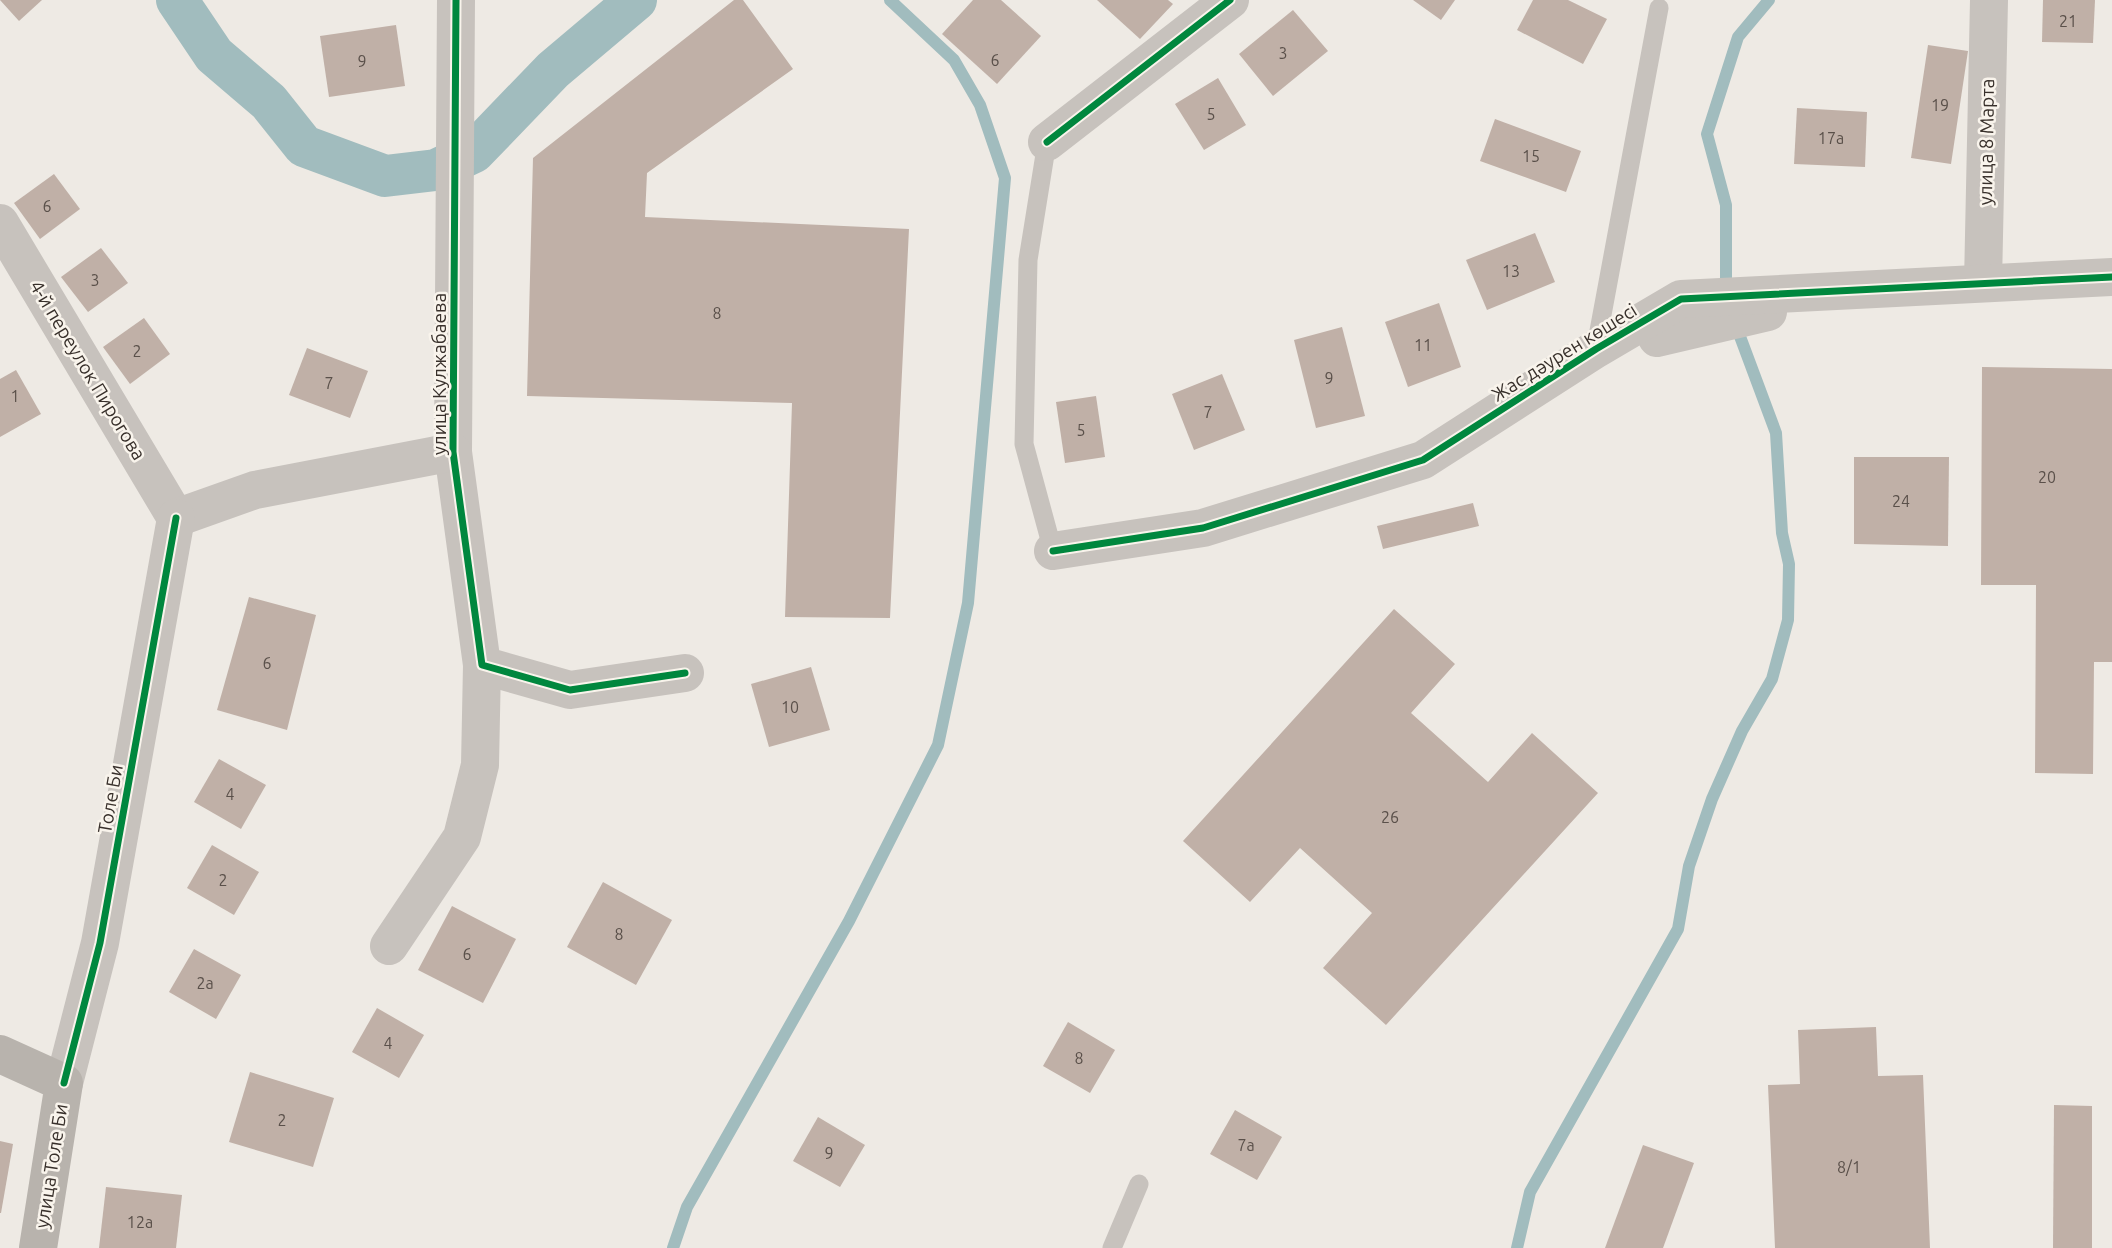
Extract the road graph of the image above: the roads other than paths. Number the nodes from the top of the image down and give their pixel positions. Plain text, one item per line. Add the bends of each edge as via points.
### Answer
1 (456, 0) edge
2 (1230, 0) edge
3 (1989, 0) edge
4 (1659, 8) dead end
5 (1047, 142) joint
6 (0, 223) edge
7 (2112, 276) edge
8 (1983, 283) junction
9 (1802, 304) dead end
10 (1657, 338) dead end
11 (1596, 349) junction
12 (453, 452) junction
13 (176, 518) junction
14 (1053, 551) joint
15 (482, 665) junction
16 (685, 673) dead end
17 (389, 946) dead end
18 (0, 1054) edge
19 (64, 1083) junction
20 (1139, 1184) dead end
21 (38, 1248) edge
22 (1112, 1248) edge

1 - 12 street, улица Кулжабаева
2 - 5 street
3 - 8 street, улица 8 Марта
4 - 11 lane
5 - 14 lane via 1028,260 1024,444
6 - 13 street, 4-й переулок Пирогова
7 - 8 street, Жас дәурен көшесі
8 - 11 street, Жас дәурен көшесі via 1681,299
9 - 10 street
11 - 14 street, Жас дәурен көшесі via 1423,460 1203,527
12 - 13 street, улица Кулжабаева via 255,490
12 - 15 street, улица Кулжабаева
13 - 19 street, Толе Би via 100,943
15 - 16 street via 570,690
15 - 17 street, улица Кулжабаева via 480,765 463,837
18 - 19 main road
19 - 21 main road, улица Толе Би
20 - 22 lane

